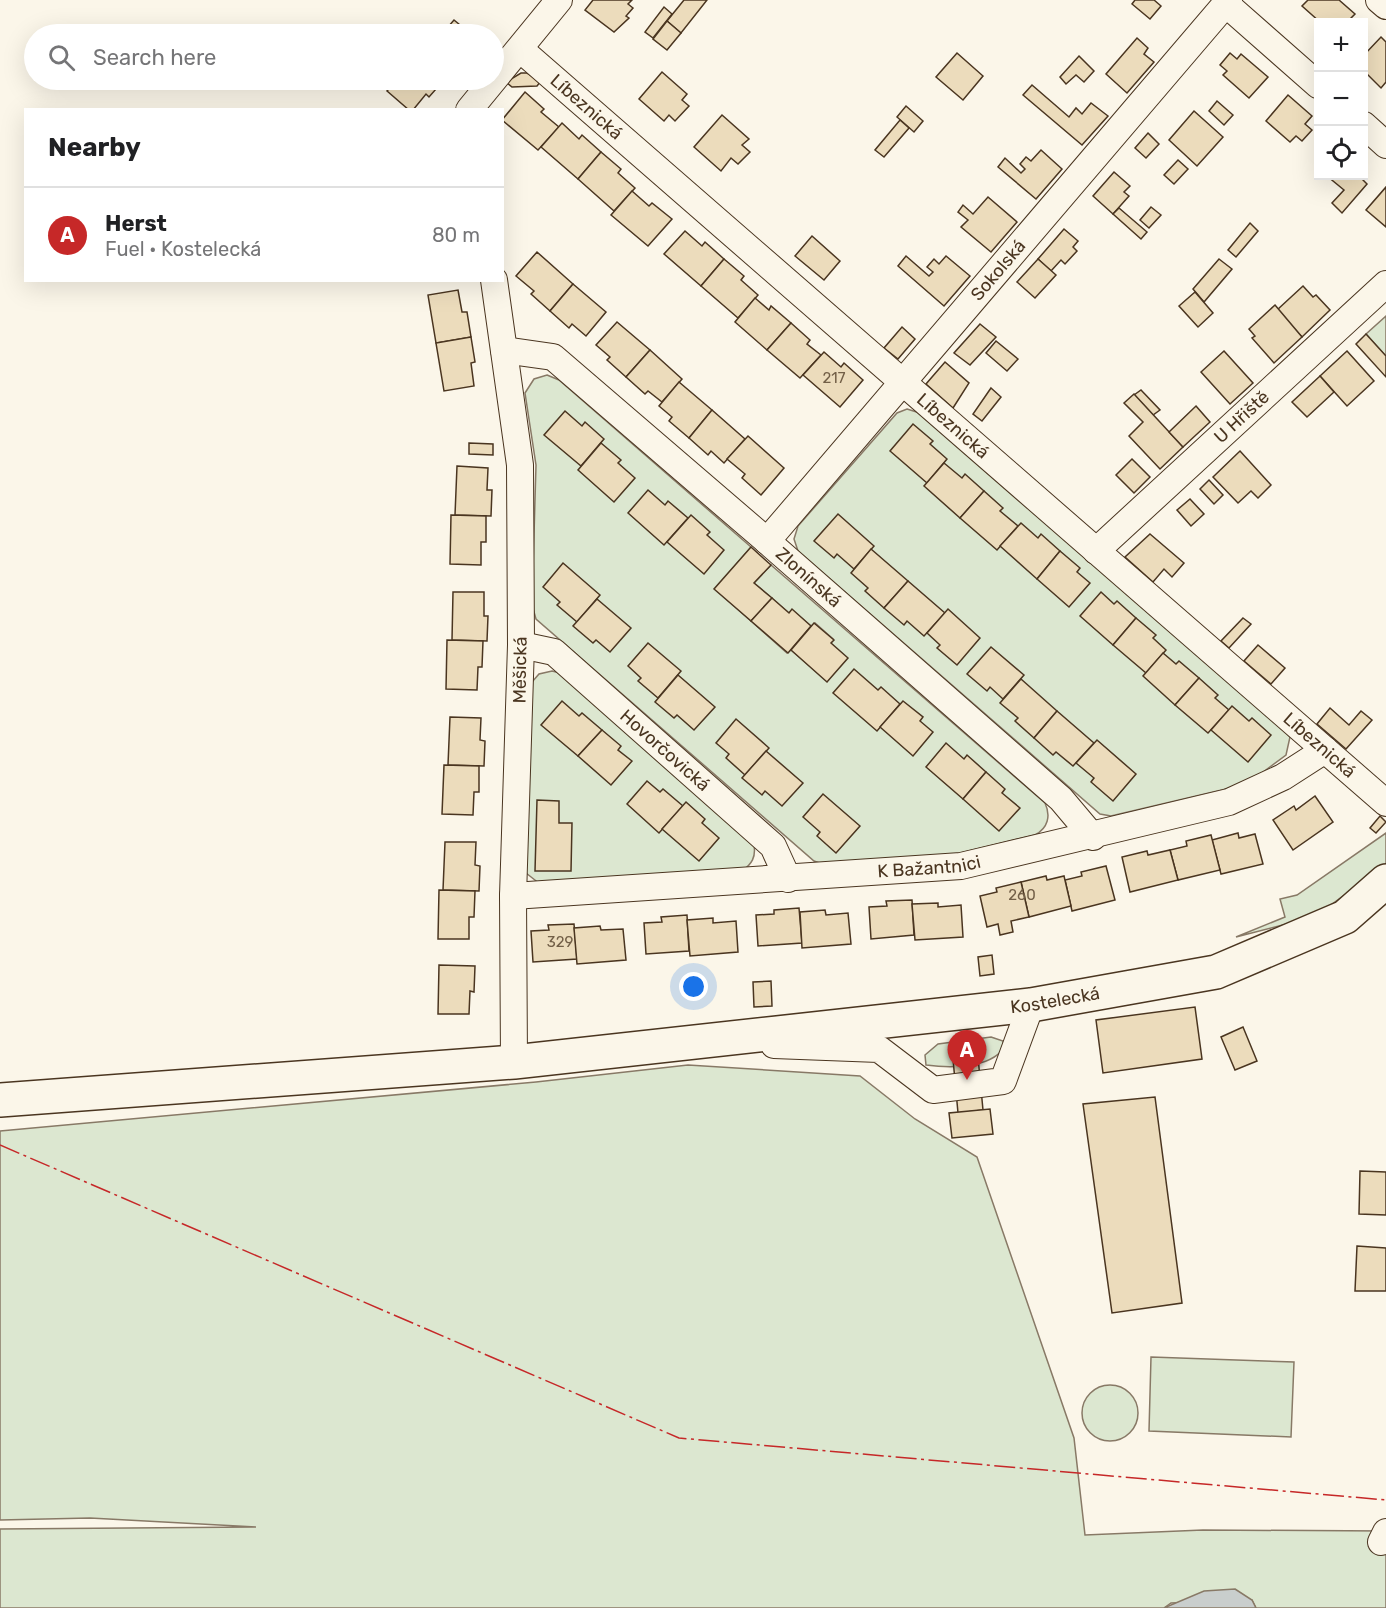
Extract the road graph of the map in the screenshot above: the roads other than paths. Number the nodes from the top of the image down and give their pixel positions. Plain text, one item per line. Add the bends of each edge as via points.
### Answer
1 (559, 0) edge
2 (1379, 0) edge
3 (1227, 2) edge
4 (1386, 6) edge
5 (520, 49) junction
6 (504, 68) edge
7 (1314, 82) edge
8 (486, 90) edge
9 (471, 108) edge
10 (1365, 126) edge
11 (1386, 145) edge
12 (494, 282) edge
13 (1386, 284) edge
14 (504, 350) junction
15 (903, 383) junction
16 (767, 541) junction
17 (1096, 551) junction
18 (521, 645) junction
19 (1325, 750) junction
20 (1386, 803) edge
21 (1093, 837) junction
22 (788, 879) junction
23 (1386, 881) edge
24 (513, 896) junction
25 (1031, 1005) junction
26 (909, 1019) junction
27 (702, 1042) junction
28 (879, 1049) junction
29 (514, 1062) junction
30 (0, 1100) edge

1 - 5 street
2 - 4 street
3 - 7 street
3 - 15 street, Sokolská
5 - 6 street
5 - 15 street, Líbeznická
8 - 9 street
10 - 11 street
12 - 14 street, Měšická
13 - 17 street, U Hřiště
14 - 16 street, Zlonínská via 553,357
14 - 18 street, Měšická via 520,465
15 - 16 street, Sokolská
15 - 17 street, Líbeznická
16 - 21 street, Zlonínská via 1061,800
17 - 19 street, Líbeznická
18 - 22 street, Hovorčovická via 554,652 773,846
18 - 24 street, Měšická
19 - 20 street, Líbeznická
19 - 21 street, K Bažantnici via 1283,777 1229,802
21 - 22 street, K Bažantnici via 961,866
22 - 24 street, K Bažantnici
23 - 25 main road, Kostelecká via 1345,917 1216,972
24 - 29 street, Měšická
25 - 26 main road, Kostelecká
25 - 28 street via 1004,1081 933,1090
26 - 27 main road, Kostelecká
26 - 28 street
27 - 28 street
27 - 29 main road, Kostelecká
29 - 30 main road, Kostelecká

